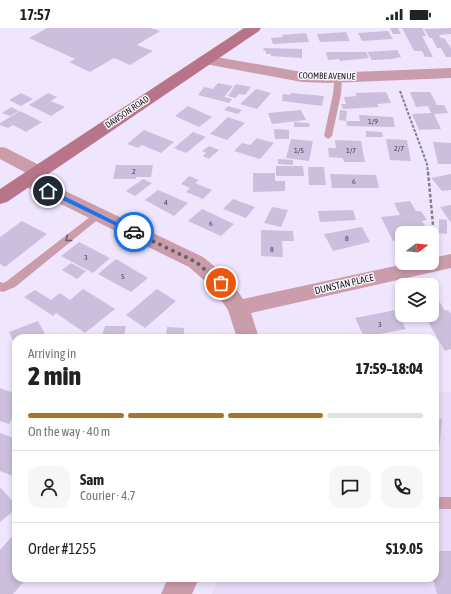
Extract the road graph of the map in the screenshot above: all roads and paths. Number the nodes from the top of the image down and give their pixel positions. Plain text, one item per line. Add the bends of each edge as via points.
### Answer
1 (254, 28) edge
2 (205, 60) junction
3 (451, 73) edge
4 (394, 75) junction
5 (338, 77) junction
6 (328, 136) dead end
7 (0, 152) edge
8 (33, 176) junction
9 (0, 198) edge
10 (98, 215) junction
11 (444, 262) edge
12 (0, 286) edge
13 (238, 308) junction
14 (247, 334) edge
15 (439, 503) edge
16 (451, 503) edge
17 (182, 582) edge
18 (176, 594) edge

1 - 2 main road, DAWSON ROAD
2 - 5 street, COOMBE AVENUE via 302,77
2 - 8 main road, DAWSON ROAD
3 - 4 street, COOMBE AVENUE
4 - 5 street, COOMBE AVENUE
4 - 11 path via 427,164
5 - 6 lane
7 - 8 street
8 - 9 main road, DAWSON ROAD
8 - 10 street
10 -> 12 lane via 11,284 4,288
10 - 13 street via 196,262 221,283
11 - 13 street, DUNSTAN PLACE
13 - 14 street
15 - 16 lane
17 - 18 street

